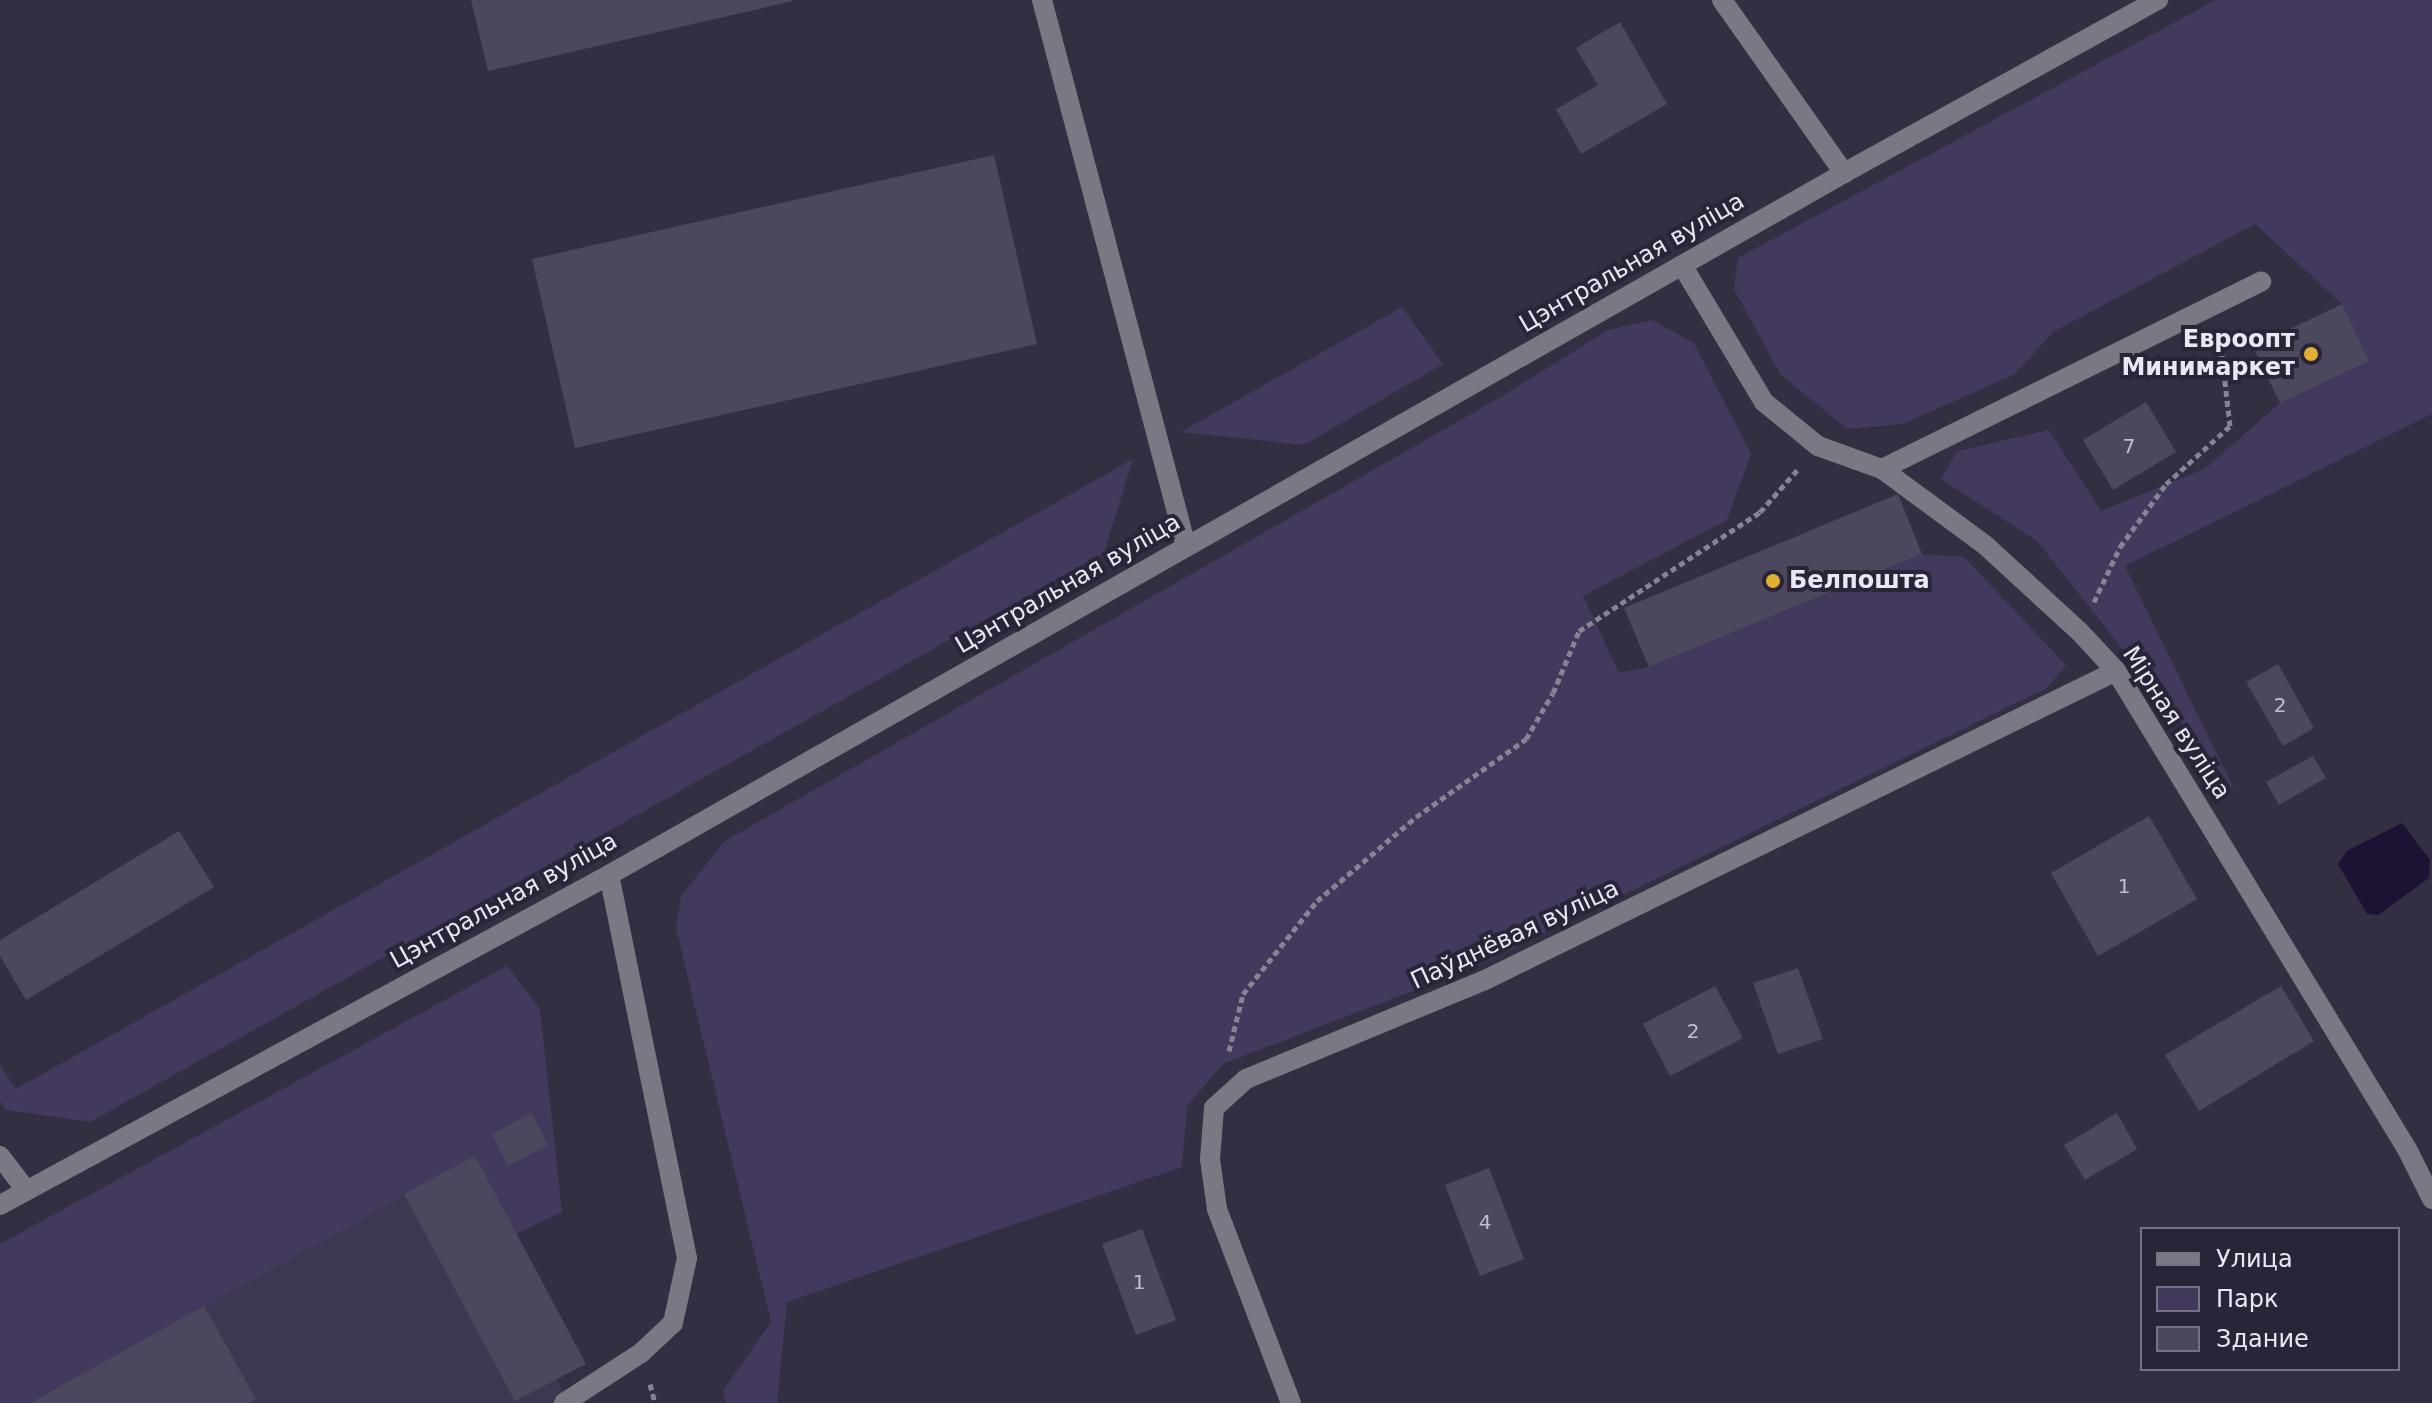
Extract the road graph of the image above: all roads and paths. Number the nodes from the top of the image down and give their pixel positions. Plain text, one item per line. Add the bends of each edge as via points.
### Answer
1 (1042, 0) edge
2 (1722, 0) edge
3 (2158, 0) edge
4 (1844, 173) junction
5 (1682, 265) junction
6 (2261, 282) dead end
7 (2228, 326) dead end
8 (1818, 446) junction
9 (1882, 469) junction
10 (1186, 546) junction
11 (2079, 631) junction
12 (2116, 671) junction
13 (609, 875) junction
14 (1214, 1108) junction
15 (0, 1156) edge
16 (26, 1190) junction
17 (2432, 1199) edge
18 (0, 1205) edge
19 (564, 1403) edge
20 (1291, 1403) edge

1 - 10 street
2 - 4 street
3 - 4 street, Цэнтральная вуліца
4 - 5 street, Цэнтральная вуліца
5 - 8 street, Мірная вуліца via 1764,402
5 - 10 street, Цэнтральная вуліца
6 - 9 street
7 - 11 path via 2220,336 2230,426 2166,484 2120,547
8 - 9 street, Мірная вуліца
8 - 14 path via 1760,512 1579,631 1526,739 1416,817 1317,901 1243,994
9 - 11 street, Мірная вуліца via 1985,545
10 - 13 street, Цэнтральная вуліца
11 - 12 street, Мірная вуліца
12 - 14 street, Паўднёвая вуліца via 1483,981 1246,1079
12 - 17 street, Мірная вуліца via 2407,1149
13 - 16 street, Цэнтральная вуліца
13 - 19 street via 687,1258 673,1323 641,1353
14 - 20 street via 1210,1159 1217,1209
15 - 16 street
16 - 18 street, Цэнтральная вуліца

